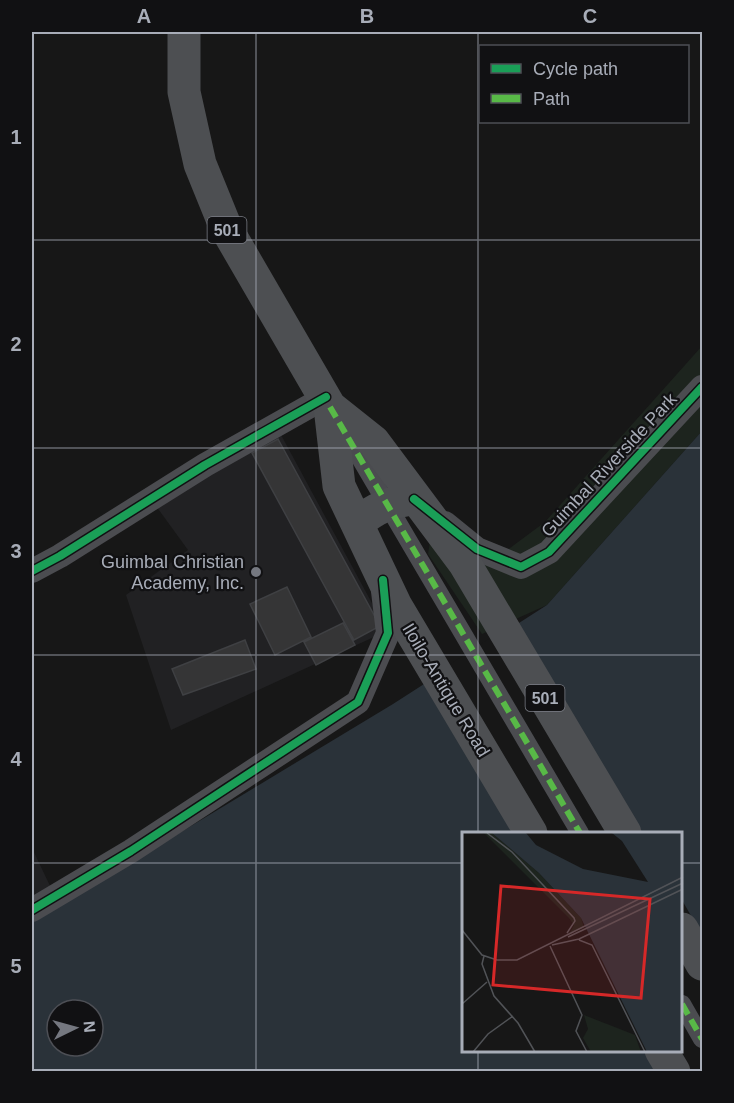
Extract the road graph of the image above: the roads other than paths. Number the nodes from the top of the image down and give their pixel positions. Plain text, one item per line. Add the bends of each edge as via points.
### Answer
1 (184, 32) edge
2 (702, 387) edge
3 (328, 402) junction
4 (400, 502) junction
5 (358, 523) junction
6 (32, 571) edge
7 (389, 593) junction
8 (530, 832) edge
9 (579, 832) edge
10 (624, 832) edge
11 (32, 910) edge
12 (683, 932) edge
13 (702, 964) edge
14 (683, 1007) edge
15 (702, 1039) edge
16 (662, 1052) edge
17 (674, 1071) edge

1 - 3 main road, Iloilo-Antique Road / 501 via 184,92 200,164 226,228
2 - 4 street, Guimbal Riverside Park via 549,552 521,567 477,549
3 - 4 main road, Iloilo-Antique Road / 501 via 374,442
3 - 5 main road, Iloilo-Antique Road / 501 via 339,486
3 - 6 street via 205,465
4 - 5 main road via 371,511
4 - 9 street via 432,584
4 - 10 main road, Iloilo-Antique Road / 501 via 465,564
5 - 7 main road, Iloilo-Antique Road / 501
7 - 8 main road, Iloilo-Antique Road / 501
7 - 11 street via 388,633 358,702 131,851
12 - 13 main road
14 - 15 street
16 - 17 main road

